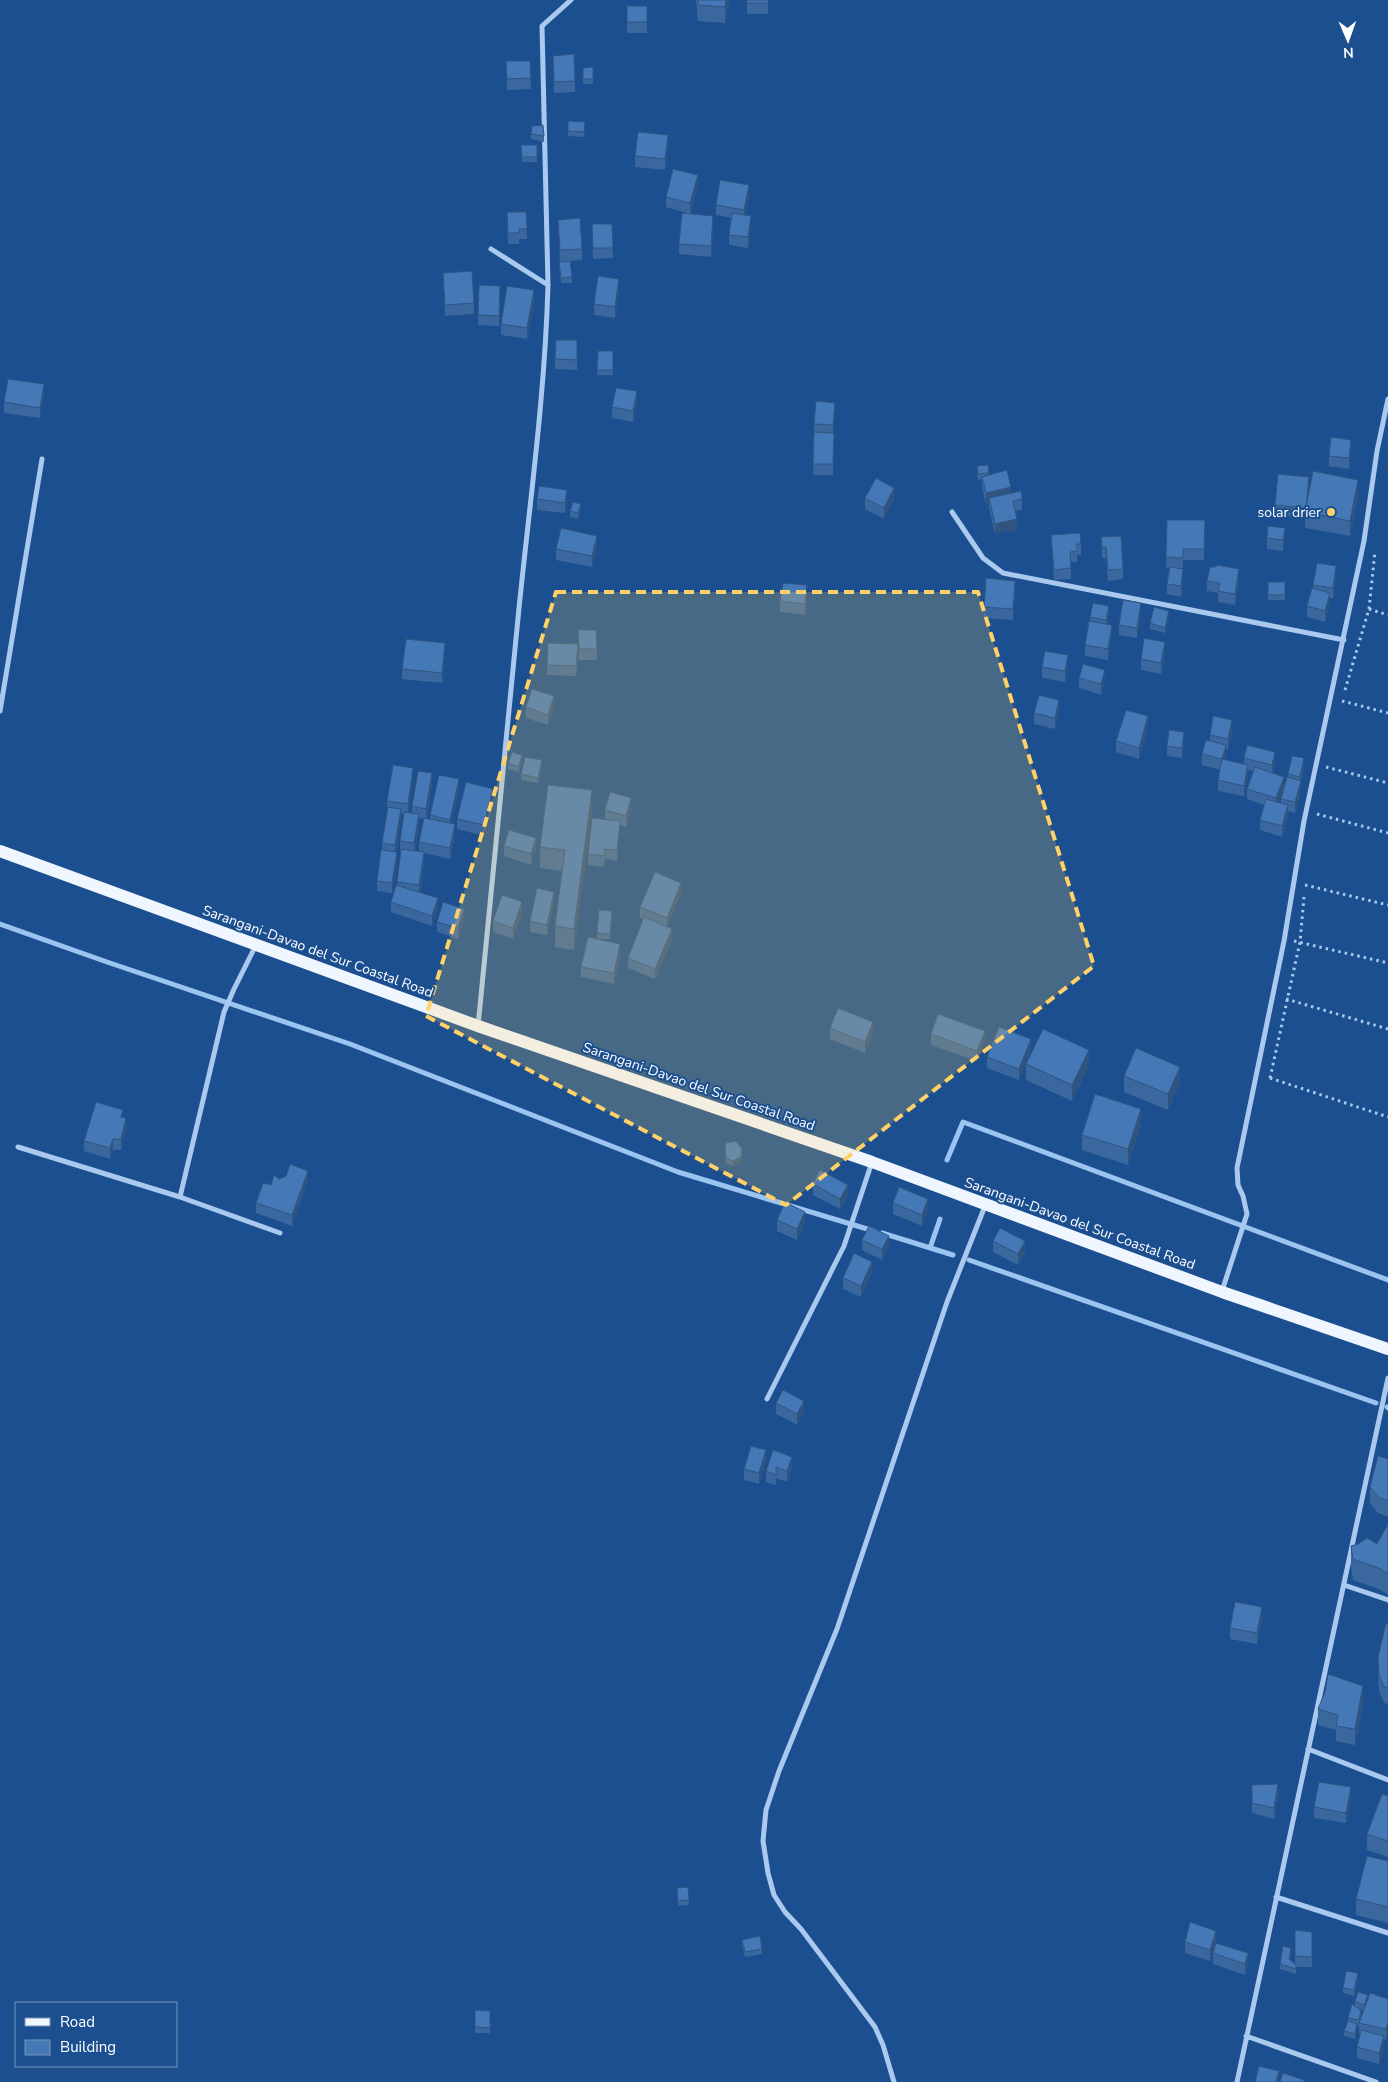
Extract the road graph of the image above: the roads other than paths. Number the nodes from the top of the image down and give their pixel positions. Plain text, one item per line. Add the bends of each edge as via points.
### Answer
1 (571, 0) edge
2 (491, 250) dead end
3 (548, 285) junction
4 (1388, 399) edge
5 (42, 459) dead end
6 (952, 512) dead end
7 (1344, 640) junction
8 (0, 711) edge
9 (0, 851) edge
10 (257, 944) junction
11 (478, 1026) junction
12 (18, 1147) dead end
13 (872, 1162) junction
14 (180, 1197) junction
15 (986, 1204) junction
16 (280, 1233) dead end
17 (1222, 1292) junction
18 (1388, 1349) edge
19 (1388, 1378) edge
20 (767, 1399) dead end
21 (1344, 1585) junction
22 (1388, 1600) edge
23 (1308, 1750) junction
24 (1388, 1780) edge
25 (1276, 1898) junction
26 (1388, 1933) edge
27 (1246, 2036) junction
28 (894, 2082) edge
29 (1237, 2082) edge
30 (1376, 2082) edge

1 - 3 street via 542,26
2 - 3 street
3 - 11 street via 542,403
4 - 7 street
5 - 8 street
6 - 7 street via 983,558 1003,573
7 - 17 street via 1304,822 1284,941 1237,1168 1247,1214
9 - 10 main road, Sarangani-Davao del Sur Coastal Road
10 - 11 main road, Sarangani-Davao del Sur Coastal Road
10 - 14 street via 224,1012
11 - 13 main road, Sarangani-Davao del Sur Coastal Road
12 - 14 street
13 - 15 main road, Sarangani-Davao del Sur Coastal Road
13 - 20 street via 844,1246
14 - 16 street
15 - 17 main road, Sarangani-Davao del Sur Coastal Road
15 - 28 street via 947,1302 837,1629 766,1810 763,1841 774,1895 875,2027
17 - 18 main road, Sarangani-Davao del Sur Coastal Road
19 - 21 street
21 - 22 street
21 - 23 street
23 - 24 street
23 - 25 street
25 - 26 street
25 - 27 street
27 - 29 street
27 - 30 street

